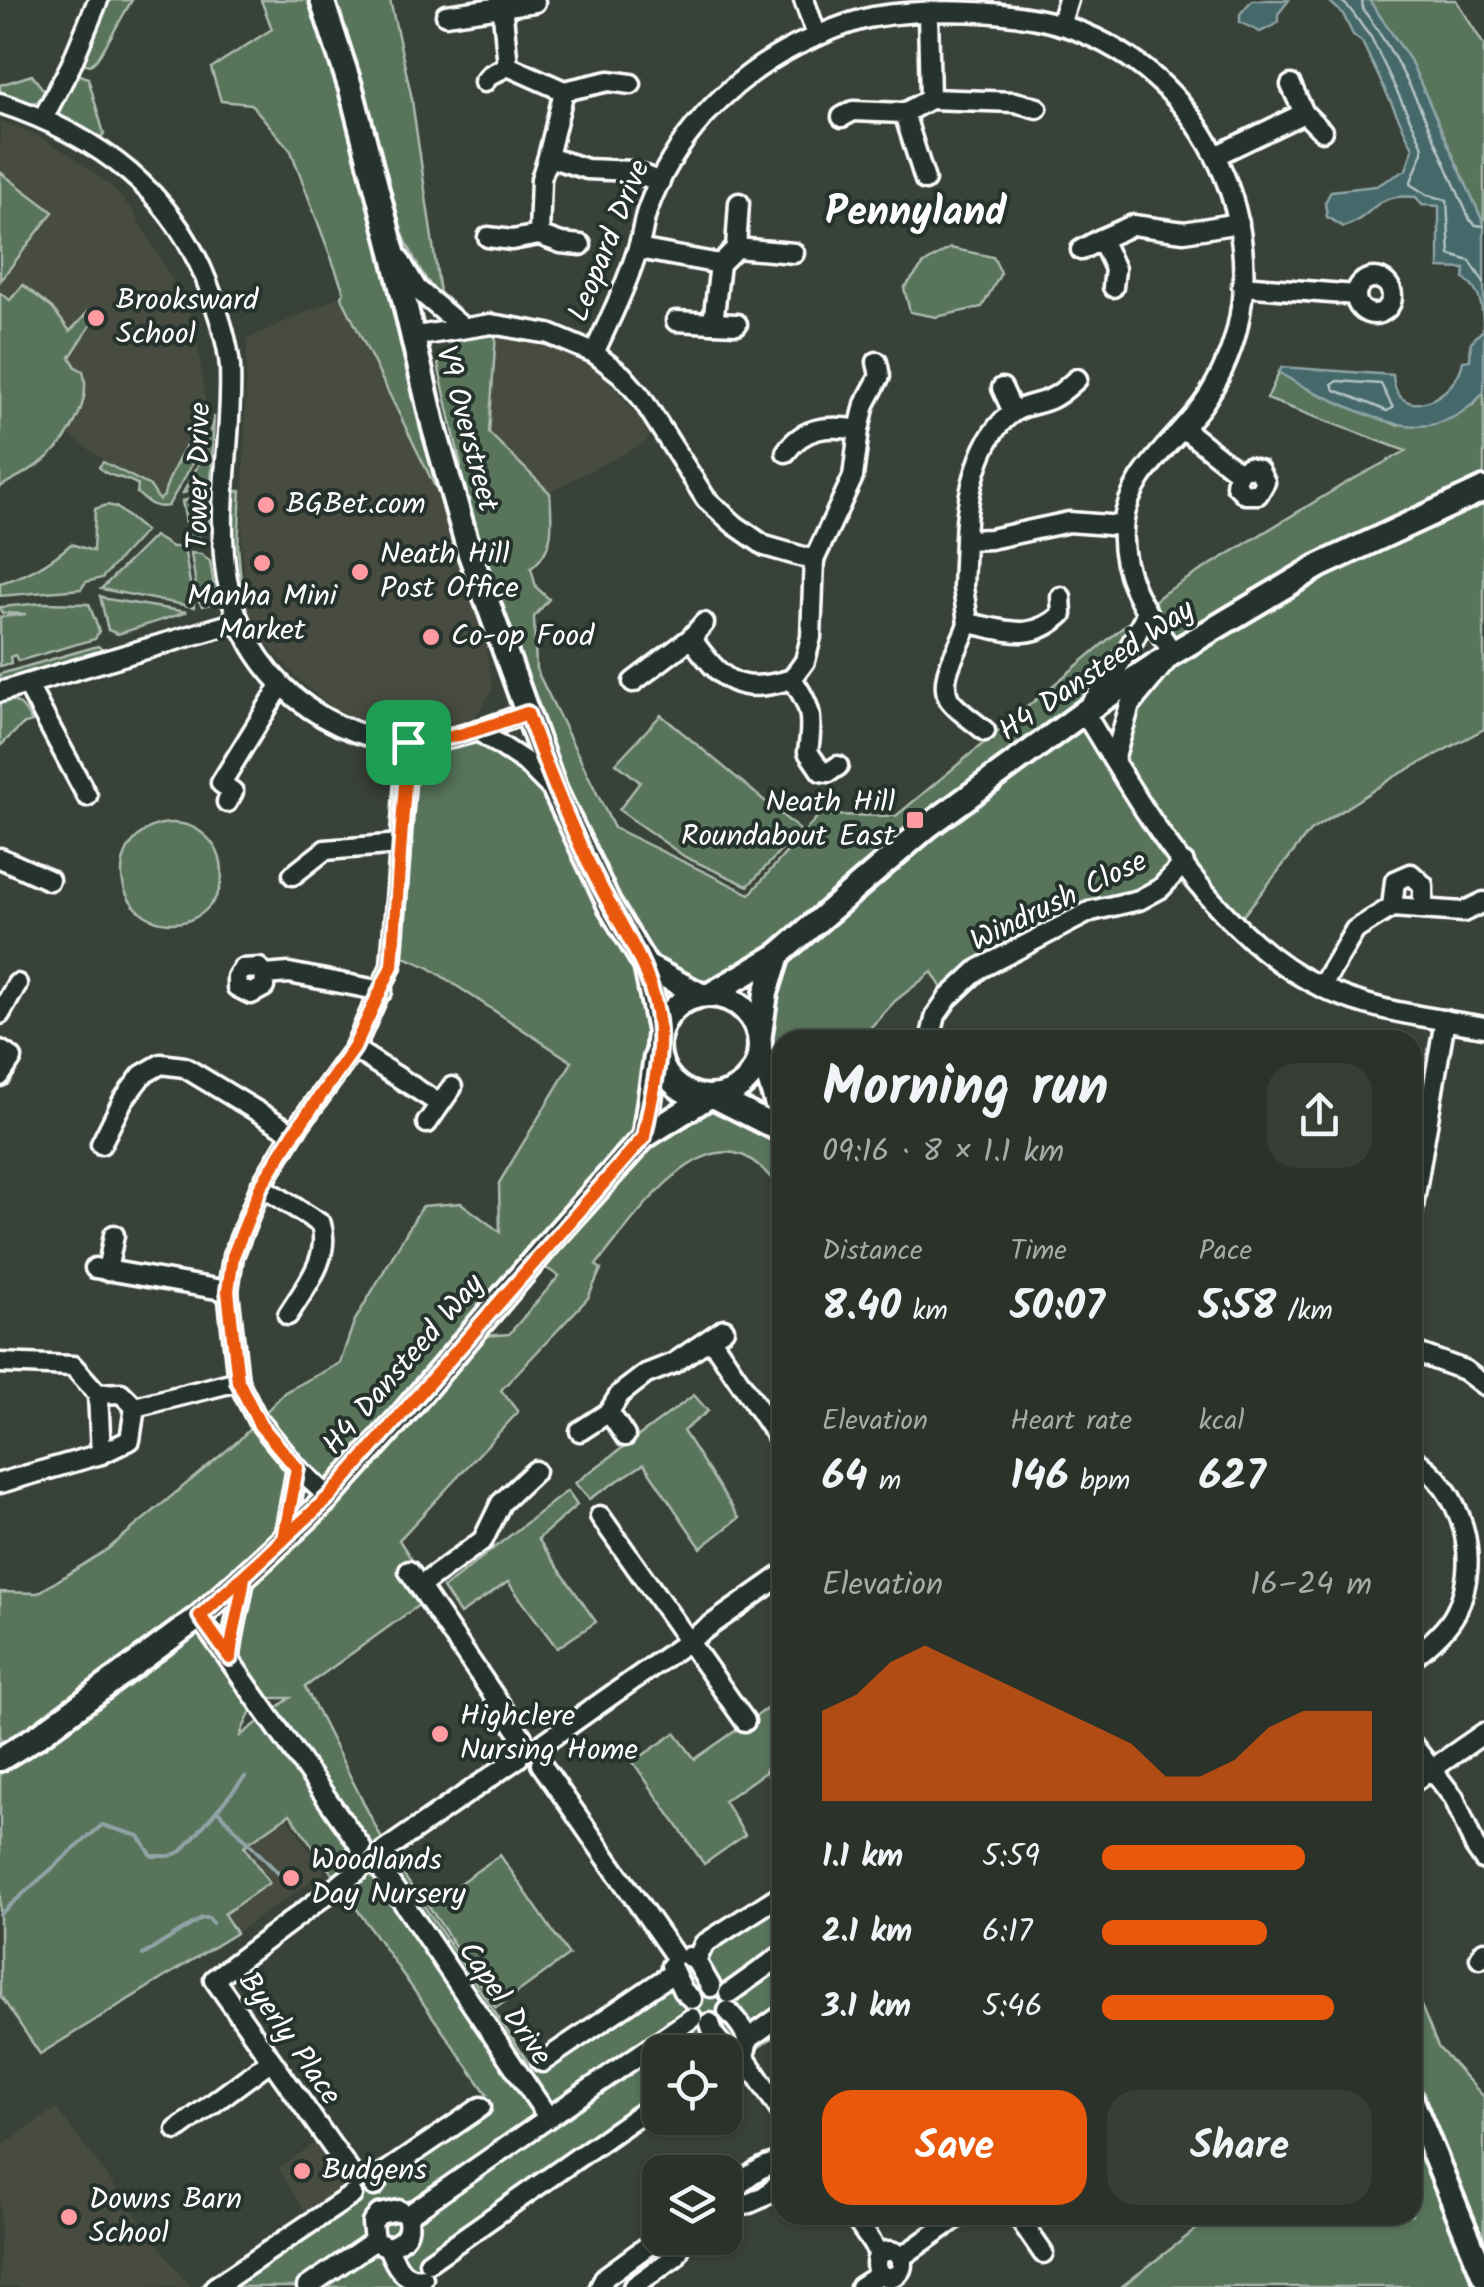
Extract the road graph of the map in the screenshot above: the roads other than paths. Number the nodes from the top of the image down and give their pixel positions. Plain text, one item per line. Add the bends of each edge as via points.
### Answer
1 (98, 0) edge
2 (322, 0) edge
3 (804, 0) edge
4 (1068, 0) edge
5 (534, 2) edge
6 (502, 4) junction
7 (928, 13) junction
8 (446, 15) dead end
9 (1060, 25) junction
10 (817, 36) junction
11 (508, 66) junction
12 (484, 82) dead end
13 (631, 84) dead end
14 (1291, 85) dead end
15 (564, 92) junction
16 (930, 99) junction
17 (0, 104) edge
18 (1037, 108) dead end
19 (904, 113) junction
20 (1304, 113) junction
21 (842, 117) dead end
22 (43, 118) junction
23 (1322, 131) dead end
24 (1217, 155) junction
25 (548, 157) junction
26 (925, 180) dead end
27 (660, 182) junction
28 (739, 203) dead end
29 (1239, 223) junction
30 (539, 234) junction
31 (488, 237) dead end
32 (1101, 239) junction
33 (581, 245) dead end
34 (392, 248) junction
35 (736, 248) junction
36 (638, 249) junction
37 (1081, 250) dead end
38 (794, 254) dead end
39 (720, 264) junction
40 (1242, 286) junction
41 (1112, 287) dead end
42 (1356, 295) dead end
43 (676, 321) dead end
44 (713, 323) junction
45 (736, 324) dead end
46 (462, 326) junction
47 (412, 337) junction
48 (594, 353) junction
49 (877, 362) dead end
50 (1077, 379) dead end
51 (1002, 388) dead end
52 (1013, 412) junction
53 (1184, 428) junction
54 (859, 430) junction
55 (786, 452) dead end
56 (1238, 472) dead end
57 (1484, 489) edge
58 (1122, 526) junction
59 (965, 540) junction
60 (814, 560) junction
61 (1061, 597) dead end
62 (1146, 613) junction
63 (238, 622) junction
64 (704, 623) dead end
65 (968, 623) junction
66 (691, 638) junction
67 (1173, 653) junction
68 (792, 679) junction
69 (633, 682) dead end
70 (27, 684) junction
71 (280, 686) junction
72 (0, 692) edge
73 (1084, 712) junction
74 (527, 713) junction
75 (478, 730) junction
76 (985, 731) dead end
77 (408, 742) junction
78 (1114, 760) junction
79 (838, 766) dead end
80 (556, 793) junction
81 (87, 796) dead end
82 (227, 802) dead end
83 (401, 844) junction
84 (0, 858) edge
85 (1184, 863) junction
86 (293, 875) dead end
87 (49, 880) dead end
88 (1484, 902) edge
89 (1392, 908) junction
90 (1423, 909) junction
91 (778, 955) junction
92 (641, 958) junction
93 (264, 975) dead end
94 (18, 984) dead end
95 (1321, 987) junction
96 (382, 991) junction
97 (706, 994) junction
98 (0, 1014) edge
99 (1445, 1020) junction
100 (1484, 1027) edge
101 (932, 1030) edge
102 (658, 1039) junction
103 (760, 1043) junction
104 (354, 1048) junction
105 (0, 1050) edge
106 (0, 1076) edge
107 (772, 1085) edge
108 (452, 1086) dead end
109 (711, 1097) junction
110 (440, 1104) junction
111 (427, 1123) dead end
112 (772, 1125) edge
113 (294, 1133) junction
114 (644, 1137) junction
115 (101, 1144) dead end
116 (1422, 1145) edge
117 (261, 1186) junction
118 (114, 1234) dead end
119 (228, 1291) junction
120 (288, 1315) dead end
121 (1422, 1355) edge
122 (0, 1364) edge
123 (238, 1381) junction
124 (1484, 1385) edge
125 (98, 1394) junction
126 (134, 1407) junction
127 (609, 1412) junction
128 (772, 1427) edge
129 (580, 1431) dead end
130 (625, 1436) dead end
131 (102, 1454) junction
132 (1422, 1464) edge
133 (297, 1468) junction
134 (535, 1471) dead end
135 (0, 1484) edge
136 (329, 1497) junction
137 (600, 1516) dead end
138 (284, 1539) junction
139 (244, 1576) junction
140 (772, 1582) edge
141 (200, 1616) junction
142 (689, 1641) junction
143 (1422, 1649) edge
144 (230, 1658) junction
145 (745, 1721) dead end
146 (1484, 1733) edge
147 (522, 1737) junction
148 (545, 1742) junction
149 (1422, 1757) edge
150 (518, 1758) junction
151 (0, 1759) edge
152 (541, 1764) junction
153 (1431, 1769) junction
154 (1422, 1776) edge
155 (361, 1847) junction
156 (384, 1851) junction
157 (1484, 1860) edge
158 (359, 1870) junction
159 (382, 1871) junction
160 (772, 1900) edge
161 (696, 1962) junction
162 (772, 1962) edge
163 (674, 1965) junction
164 (722, 1997) junction
165 (698, 2013) junction
166 (772, 2024) edge
167 (712, 2035) edge
168 (746, 2047) junction
169 (742, 2050) edge
170 (270, 2061) junction
171 (542, 2062) dead end
172 (772, 2094) edge
173 (481, 2107) dead end
174 (642, 2113) edge
175 (548, 2117) junction
176 (1422, 2124) edge
177 (178, 2130) dead end
178 (772, 2163) edge
179 (742, 2182) edge
180 (374, 2186) junction
181 (354, 2188) junction
182 (772, 2189) edge
183 (742, 2207) edge
184 (401, 2220) junction
185 (860, 2225) edge
186 (949, 2225) edge
187 (1024, 2225) edge
188 (378, 2237) junction
189 (642, 2251) edge
190 (1043, 2253) dead end
191 (676, 2255) edge
192 (893, 2270) edge
193 (1484, 2276) edge
194 (415, 2278) edge
195 (215, 2287) edge
196 (307, 2287) edge
197 (600, 2287) edge
198 (633, 2287) edge
199 (860, 2287) edge

1 - 22 street
2 - 34 street, V9 Overstreet
3 - 10 street
4 - 9 street
5 - 6 street
6 - 8 street
6 - 11 street
7 - 9 street, Leopard Drive
7 - 10 street, Leopard Drive via 871,18
7 - 16 street
9 - 24 street, Leopard Drive via 1098,40 1159,80
10 - 27 street, Leopard Drive via 730,90 701,119
11 - 12 street
11 - 15 street
13 - 15 street via 609,81
14 - 20 street
15 - 25 street
16 - 18 street
16 - 19 street
17 - 22 street, Tower Drive
19 - 21 street via 852,111
19 - 26 street
20 - 23 street
20 - 24 street
22 - 63 street, Tower Drive via 114,158 151,193 184,232 203,270 230,364 224,545
24 - 29 street, Leopard Drive
25 - 27 street
25 - 30 street
27 - 36 street, Leopard Drive
28 - 35 street
29 - 32 street via 1184,232 1133,225
29 - 40 street, Leopard Drive
30 - 31 street
30 - 33 street
32 - 37 street
32 - 41 street via 1115,269
34 - 46 street via 418,289
34 - 47 street, V9 Overstreet
35 - 38 street
35 - 39 street
36 - 39 street
36 - 48 street, Leopard Drive
39 - 44 street
40 - 42 street
40 - 53 street, Leopard Drive via 1236,330 1220,372
43 - 44 street
44 - 45 street
46 - 47 street
46 - 48 street via 548,334
47 - 74 street, V9 Overstreet via 468,551
48 - 60 street via 641,397 706,499 765,546
49 - 54 street via 880,376
50 - 52 street via 1052,398
51 - 52 street
52 - 59 street via 996,428 975,470
53 - 56 street
53 - 58 street, Leopard Drive via 1148,466
54 - 55 street via 809,430
54 - 60 street via 853,476
57 - 67 street, H4 Dansteed Way via 1318,566
58 - 59 street via 1070,522
58 - 62 street, Leopard Drive via 1130,583
59 - 65 street
60 - 68 street via 811,636
61 - 65 street via 1062,614 1026,634
62 - 67 street, Leopard Drive
62 - 73 street via 1112,678
63 - 70 street
63 - 71 street, Tower Drive
64 - 66 street
65 - 76 street via 945,678 949,699
66 - 68 street via 716,672 737,683 769,686
66 - 69 street
67 - 73 street, H4 Dansteed Way
67 - 78 street via 1130,706
68 - 79 street via 813,722 808,752 821,770
70 - 72 street
70 - 81 street
71 - 77 street, Tower Drive via 342,728
71 - 82 street via 220,783 233,792
73 - 78 street
73 - 91 street, H4 Dansteed Way via 884,862
74 - 75 street, Tower Drive
74 - 80 street, V9 Overstreet
75 - 77 street, Tower Drive
75 - 80 street
77 - 83 street
78 - 85 street
80 - 92 street, V9 Overstreet
83 - 86 street via 325,850
83 - 96 street via 394,954
84 - 87 street
85 - 95 street via 1232,924
85 - 101 street, Windrush Close via 1139,900 1091,911 978,969 936,1015
88 - 90 street via 1463,912
89 - 90 street
89 - 90 street via 1395,881 1410,874 1424,884
89 - 95 street via 1355,930
91 - 97 street, H4 Dansteed Way
91 - 103 street
92 - 97 street
92 - 102 street, V9 Overstreet
93 - 96 street via 289,972
94 - 98 street
95 - 99 street via 1382,1009
96 - 104 street
97 - 102 street via 675,1007
97 - 103 street via 742,1007
99 - 100 street
99 - 116 street
102 - 109 street via 667,1076 692,1094
102 - 114 street
103 - 107 street
103 - 109 street via 746,1082
104 - 110 street
104 - 113 street
105 - 106 street via 12,1058
108 - 110 street
109 - 112 street
109 - 114 street, H4 Dansteed Way
110 - 111 street
113 - 115 street via 184,1067 161,1064 142,1074
113 - 117 street
114 - 136 street, H4 Dansteed Way
117 - 119 street via 233,1256
117 - 120 street via 321,1224 325,1238 324,1255
118 - 119 street via 101,1270
119 - 123 street
121 - 124 street
122 - 125 street via 73,1366
123 - 126 street
123 - 133 street via 260,1425
125 - 126 street via 121,1394
125 - 131 street
126 - 131 street via 130,1440
127 - 128 street via 646,1374 718,1334
127 - 129 street
127 - 130 street
131 - 135 street
132 - 143 street via 1462,1518 1468,1548 1456,1612
133 - 136 street
133 - 138 street
134 - 147 street via 501,1503 483,1540 414,1578
136 - 138 street, H4 Dansteed Way
137 - 142 street
138 - 139 street, H4 Dansteed Way
139 - 141 street, H4 Dansteed Way
139 - 144 street
140 - 142 street
141 - 144 street
141 - 151 street, H4 Dansteed Way
142 - 145 street
142 - 148 street
144 - 155 street
146 - 153 street
147 - 148 street
147 - 150 street
148 - 152 street
149 - 153 street
150 - 152 street via 528,1766
150 - 156 street
152 - 163 street
153 - 154 street
153 - 157 street via 1454,1798
155 - 156 street via 373,1844
155 - 158 street via 355,1858
156 - 159 street
158 - 159 street
158 - 170 street, Byerly Place via 214,1979
159 - 175 street, Capel Drive
160 - 161 street via 704,1944
161 - 163 street via 685,1955
161 - 164 street
162 - 164 street
163 - 165 street
163 - 171 street
164 - 165 street via 699,1991
164 - 165 street via 721,2019
164 - 168 street
165 - 167 street
165 - 175 street
166 - 168 street
168 - 169 street
168 - 172 street
170 - 177 street
170 - 181 street, Byerly Place
173 - 180 street
174 - 194 street
175 - 184 street
176 - 193 street
178 - 179 street
180 - 181 street via 367,2181
180 - 184 street
181 - 188 street, Byerly Place via 357,2207
181 - 195 street
182 - 183 street
184 - 188 street via 399,2243
184 - 188 street via 379,2214
184 - 194 street
185 - 192 street
186 - 192 street
187 - 190 street
188 - 194 street, Byerly Place
188 - 196 street
189 - 197 street
191 - 198 street
192 - 199 street

